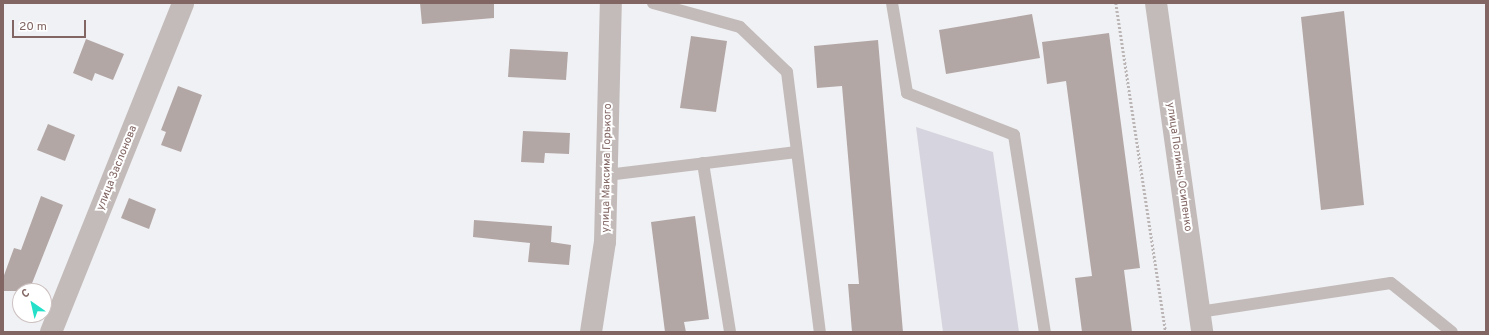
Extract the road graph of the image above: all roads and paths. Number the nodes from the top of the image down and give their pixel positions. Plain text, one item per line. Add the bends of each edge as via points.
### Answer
1 (183, 3) edge
2 (611, 3) edge
3 (653, 3) edge
4 (892, 3) edge
5 (1116, 3) edge
6 (1156, 3) edge
7 (797, 152) junction
8 (703, 163) junction
9 (607, 175) junction
10 (1201, 322) edge
11 (51, 332) edge
12 (591, 332) edge
13 (730, 332) edge
14 (820, 332) edge
15 (1045, 332) edge
16 (1166, 332) edge
17 (1452, 332) edge

1 - 11 street, улица Заслонова
2 - 9 street, улица Максима Горького
3 - 7 lane via 740,27 787,72
4 - 15 lane via 907,92 1014,135
5 - 16 path
6 - 10 street, улица Полины Осипенко
7 - 8 lane
7 - 14 lane
8 - 9 lane
8 - 13 lane
9 - 12 street, улица Максима Горького via 605,242
10 - 17 lane via 1392,283

